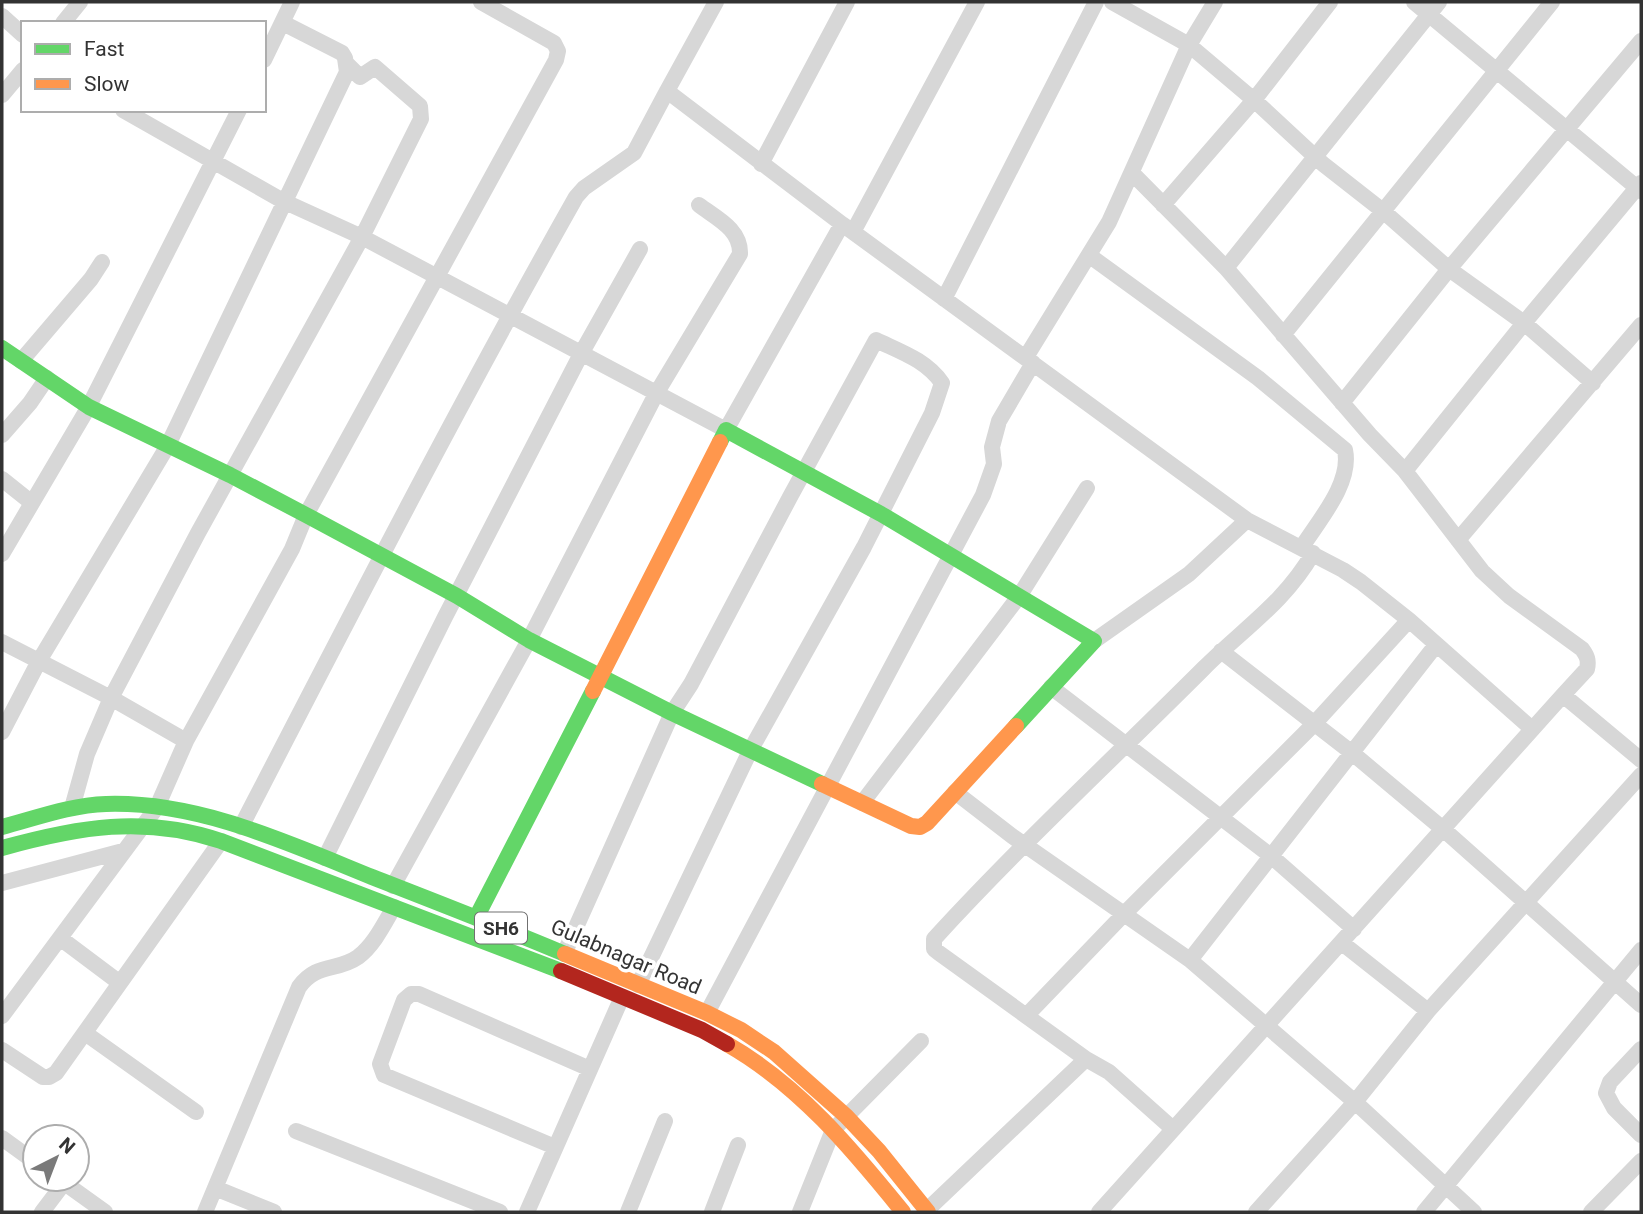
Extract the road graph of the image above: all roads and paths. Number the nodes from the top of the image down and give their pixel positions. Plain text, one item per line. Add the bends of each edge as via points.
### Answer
1 (80, 2) edge
2 (292, 2) edge
3 (481, 2) edge
4 (716, 2) edge
5 (847, 2) edge
6 (977, 2) edge
7 (1096, 2) edge
8 (1112, 2) edge
9 (1215, 2) edge
10 (1330, 2) edge
11 (1414, 2) edge
12 (1552, 2) edge
13 (1434, 8) edge
14 (2, 16) edge
15 (64, 21) edge
16 (283, 23) junction
17 (21, 33) edge
18 (1641, 41) edge
19 (1189, 45) junction
20 (266, 56) edge
21 (347, 64) junction
22 (1497, 69) junction
23 (21, 72) edge
24 (667, 91) junction
25 (2, 95) edge
26 (1255, 100) junction
27 (127, 112) edge
28 (238, 112) edge
29 (1566, 130) junction
30 (1316, 157) junction
31 (213, 161) junction
32 (761, 164) junction
33 (1132, 173) junction
34 (1640, 187) edge
35 (283, 201) junction
36 (699, 205) dead end
37 (1163, 205) junction
38 (1383, 211) junction
39 (848, 228) junction
40 (362, 237) junction
41 (640, 249) dead end
42 (1090, 256) junction
43 (102, 262) dead end
44 (1226, 268) junction
45 (1449, 269) junction
46 (435, 277) junction
47 (944, 299) junction
48 (509, 316) junction
49 (1524, 323) junction
50 (1641, 324) edge
51 (1283, 335) junction
52 (2, 348) edge
53 (581, 354) junction
54 (1029, 360) junction
55 (22, 361) junction
56 (47, 378) junction
57 (1593, 383) junction
58 (656, 394) junction
59 (1342, 403) junction
60 (89, 407) junction
61 (726, 430) junction
62 (2, 435) edge
63 (1370, 435) junction
64 (168, 445) junction
65 (1345, 450) junction
66 (1405, 471) junction
67 (804, 472) junction
68 (230, 475) junction
69 (2, 480) edge
70 (1087, 488) dead end
71 (32, 503) junction
72 (881, 514) junction
73 (306, 515) junction
74 (1247, 520) junction
75 (1458, 540) junction
76 (1307, 550) junction
77 (2, 554) edge
78 (381, 555) junction
79 (950, 557) junction
80 (1020, 595) junction
81 (457, 596) junction
82 (1409, 620) junction
83 (529, 640) junction
84 (1094, 641) junction
85 (2, 642) edge
86 (1436, 645) junction
87 (1221, 651) junction
88 (39, 662) junction
89 (601, 677) junction
90 (1051, 687) junction
91 (1563, 695) junction
92 (111, 698) junction
93 (673, 713) junction
94 (1313, 724) junction
95 (1532, 729) junction
96 (2, 732) edge
97 (186, 741) junction
98 (1127, 745) junction
99 (750, 751) junction
100 (1351, 751) junction
101 (1641, 760) edge
102 (1641, 775) edge
103 (828, 788) junction
104 (955, 792) junction
105 (862, 803) junction
106 (157, 807) junction
107 (72, 808) junction
108 (1222, 818) junction
109 (142, 825) junction
110 (2, 827) edge
111 (241, 827) junction
112 (1443, 829) junction
113 (221, 841) junction
114 (1024, 844) junction
115 (2, 848) edge
116 (123, 851) junction
117 (1271, 856) junction
118 (324, 858) junction
119 (2, 883) edge
120 (393, 886) junction
121 (1527, 902) junction
122 (394, 907) junction
123 (1124, 914) junction
124 (476, 918) junction
125 (1354, 929) junction
126 (60, 937) junction
127 (1342, 943) junction
128 (1641, 950) edge
129 (564, 954) junction
130 (1190, 960) junction
131 (1614, 980) junction
132 (120, 983) junction
133 (638, 985) junction
134 (622, 997) junction
135 (1641, 1005) edge
136 (1428, 1011) junction
137 (707, 1013) junction
138 (2, 1016) edge
139 (1026, 1016) junction
140 (1266, 1025) junction
141 (85, 1033) junction
142 (921, 1041) dead end
143 (2, 1049) edge
144 (1641, 1049) edge
145 (1086, 1059) junction
146 (590, 1069) junction
147 (1356, 1102) junction
148 (196, 1112) dead end
149 (846, 1116) junction
150 (665, 1121) dead end
151 (1173, 1129) junction
152 (833, 1130) junction
153 (296, 1131) dead end
154 (1641, 1136) edge
155 (2, 1140) edge
156 (738, 1145) dead end
157 (555, 1147) junction
158 (21, 1153) edge
159 (1641, 1161) edge
160 (1446, 1186) junction
161 (215, 1188) junction
162 (54, 1193) edge
163 (78, 1193) edge
164 (928, 1211) edge
165 (42, 1212) edge
166 (104, 1212) edge
167 (205, 1212) edge
168 (274, 1212) edge
169 (500, 1212) edge
170 (527, 1212) edge
171 (628, 1212) edge
172 (712, 1212) edge
173 (800, 1212) edge
174 (903, 1212) edge
175 (1099, 1212) edge
176 (1256, 1212) edge
177 (1424, 1212) edge
178 (1474, 1212) edge
179 (1591, 1212) edge

1 - 15 street
2 - 16 street
3 - 46 street via 554,43 558,56
4 - 24 street
5 - 32 street
6 - 39 street
7 - 47 street
8 - 19 street
9 - 19 street
10 - 26 street
11 - 13 street
12 - 22 street
13 - 22 street
13 - 30 street
14 - 17 street
16 - 20 street
16 - 21 street via 335,48
18 - 29 street
19 - 26 street
19 - 33 street
21 - 35 street
21 - 40 street via 360,77 375,67 422,110
22 - 29 street
22 - 38 street
23 - 25 street
24 - 32 street
24 - 48 street via 634,153 576,197
26 - 30 street
26 - 37 street
27 - 31 street
28 - 31 street
29 - 34 street
29 - 45 street
30 - 38 street
30 - 44 street
31 - 35 street
31 - 60 street
32 - 39 street
33 - 37 street
33 - 42 street
34 - 49 street
35 - 40 street
35 - 64 street
36 - 58 street via 734,232 740,254
37 - 44 street
38 - 45 street
38 - 51 street
39 - 47 street
39 - 61 street
40 - 46 street
40 - 68 street
41 - 53 street
42 - 54 street
42 - 65 street via 1258,378
43 - 55 street
44 - 51 street
45 - 49 street
45 - 59 street
46 - 48 street
46 - 73 street
47 - 54 street
48 - 53 street
48 - 78 street
49 - 57 street
49 - 66 street
50 - 57 street
51 - 59 street
52 - 55 street
53 - 58 street
53 - 81 street
54 - 74 street
54 - 79 street via 999,421 992,447 994,464 983,495
55 - 56 street
56 - 60 street
56 - 62 street
57 - 75 street
58 - 61 street
58 - 83 street
59 - 63 street
60 - 64 street
60 - 71 street
61 - 67 street
61 - 89 street
63 - 65 street
63 - 66 street
64 - 68 street
64 - 88 street
65 - 76 street via 1343,481
66 - 75 street
67 - 72 street
67 - 72 street via 876,340 926,364 943,383
67 - 93 street
68 - 73 street
68 - 92 street
69 - 71 street
70 - 80 street
71 - 77 street
72 - 79 street
72 - 99 street
73 - 78 street
73 - 97 street via 292,549
74 - 76 street
74 - 84 street via 1189,574
75 - 91 street via 1495,584 1585,653 1587,669
76 - 82 street via 1351,575
76 - 87 street via 1301,575 1286,593
78 - 81 street
78 - 111 street
79 - 80 street
79 - 103 street
80 - 84 street
80 - 105 street
81 - 83 street
81 - 118 street
82 - 86 street
82 - 94 street
83 - 89 street
83 - 120 street
84 - 90 street
85 - 88 street
86 - 95 street
86 - 100 street
87 - 94 street
87 - 98 street
88 - 92 street
88 - 96 street
89 - 93 street
89 - 124 street
90 - 98 street
90 - 104 street
91 - 95 street
91 - 101 street
92 - 97 street
92 - 107 street via 87,754
93 - 99 street
93 - 129 street
94 - 100 street
94 - 108 street
95 - 112 street
97 - 106 street
98 - 108 street
98 - 114 street
99 - 103 street
99 - 133 street
100 - 112 street
100 - 117 street
102 - 121 street
103 - 105 street
103 - 137 street
104 - 105 street via 927,823 916,827
104 - 114 street
106 - 107 street, Gulabnagar Road / SH6 via 106,804
106 - 109 street
106 - 111 street, Gulabnagar Road / SH6
107 - 110 street, Gulabnagar Road / SH6
108 - 117 street
108 - 123 street
109 - 113 street, Gulabnagar Road / SH6
109 - 115 street, Gulabnagar Road / SH6 via 56,833
109 - 116 street
111 - 118 street, Gulabnagar Road / SH6
112 - 121 street
112 - 125 street
113 - 122 street, Gulabnagar Road / SH6
113 - 132 street
114 - 123 street
114 - 139 street via 933,944
116 - 119 street
116 - 126 street
117 - 125 street
117 - 130 street
118 - 120 street, Gulabnagar Road / SH6
120 - 124 street, Gulabnagar Road / SH6
121 - 131 street
121 - 136 street
122 - 134 street, Gulabnagar Road / SH6
122 - 161 street via 359,956 316,971 299,987
123 - 130 street
123 - 139 street
124 - 129 street, Gulabnagar Road / SH6
125 - 127 street
126 - 132 street
126 - 138 street
127 - 136 street
127 - 140 street
128 - 131 street
129 - 133 street, Gulabnagar Road / SH6
130 - 140 street
131 - 135 street
131 - 160 street
132 - 141 street
133 - 137 street, Gulabnagar Road / SH6
134 - 146 street
134 - 152 street, Gulabnagar Road / SH6 via 702,1030 746,1055
136 - 147 street
137 - 149 street, Gulabnagar Road / SH6 via 774,1052
139 - 145 street
140 - 147 street
140 - 151 street
141 - 143 street via 61,1067 48,1077
141 - 148 street
142 - 149 street
144 - 154 street via 1610,1082 1606,1093
145 - 151 street via 1108,1072
145 - 164 street
146 - 157 street
146 - 157 street via 419,994 404,1000 380,1064 384,1075
147 - 160 street
147 - 176 street
149 - 152 street
149 - 164 street, Gulabnagar Road / SH6
150 - 171 street
151 - 175 street
152 - 173 street
152 - 174 street, Gulabnagar Road / SH6
153 - 169 street
155 - 158 street
156 - 172 street
157 - 170 street
159 - 179 street
160 - 177 street
160 - 178 street
161 - 167 street
161 - 168 street
162 - 165 street
163 - 166 street

